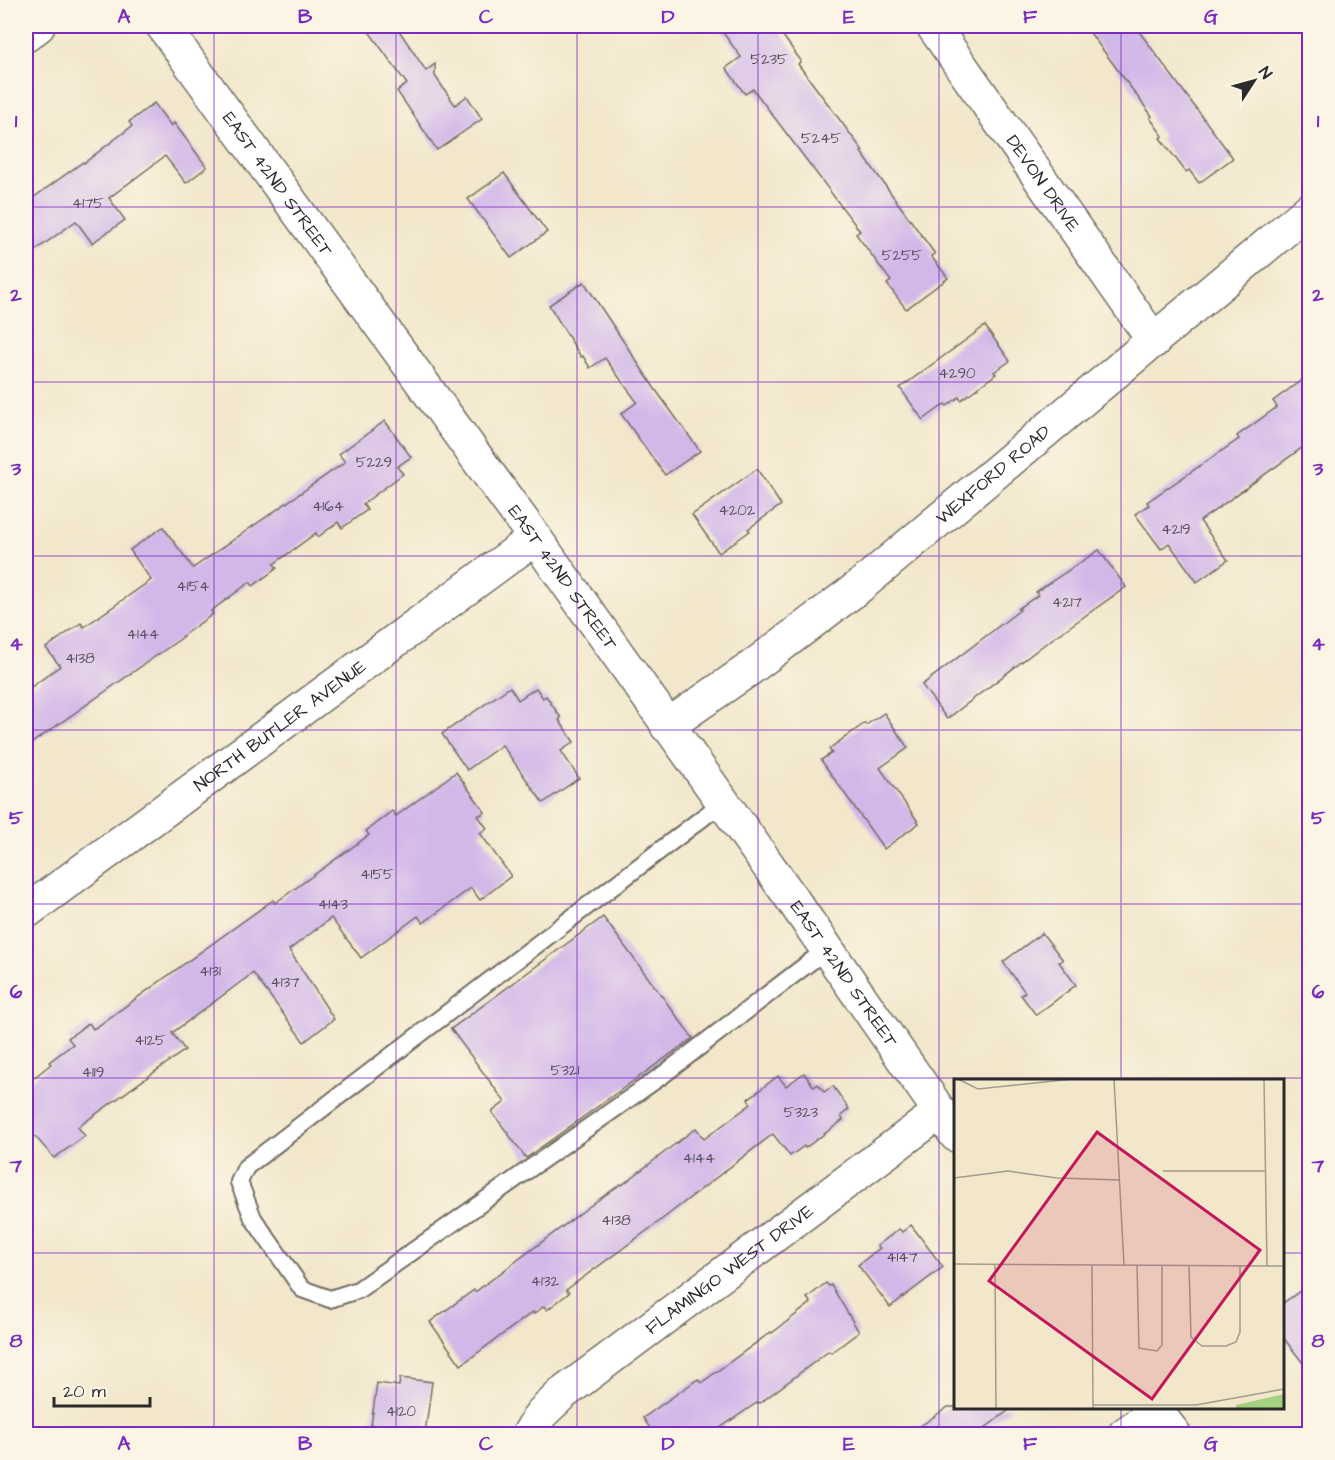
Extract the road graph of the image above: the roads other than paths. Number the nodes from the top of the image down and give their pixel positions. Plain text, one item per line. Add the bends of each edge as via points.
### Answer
1 (38, 26) edge
2 (163, 26) edge
3 (933, 26) edge
4 (26, 34) edge
5 (1310, 209) edge
6 (1154, 341) junction
7 (534, 538) junction
8 (667, 726) junction
9 (722, 802) junction
10 (26, 912) edge
11 (827, 949) junction
12 (948, 1123) edge
13 (1162, 1418) edge
14 (529, 1434) edge
15 (1125, 1434) edge

1 - 4 street
2 - 7 street, EAST 42ND STREET
3 - 6 street, DEVON DRIVE
5 - 6 street, WEXFORD ROAD
6 - 8 street, WEXFORD ROAD via 860,586
7 - 8 street, EAST 42ND STREET
7 - 10 street, NORTH BUTLER AVENUE
8 - 9 street, EAST 42ND STREET
9 - 11 street, EAST 42ND STREET
9 - 11 lane via 246,1167 239,1182 253,1218 302,1289 330,1299 358,1290 664,1074
11 - 12 street, EAST 42ND STREET
12 - 14 street, FLAMINGO WEST DRIVE via 562,1394 541,1414
13 - 15 street

